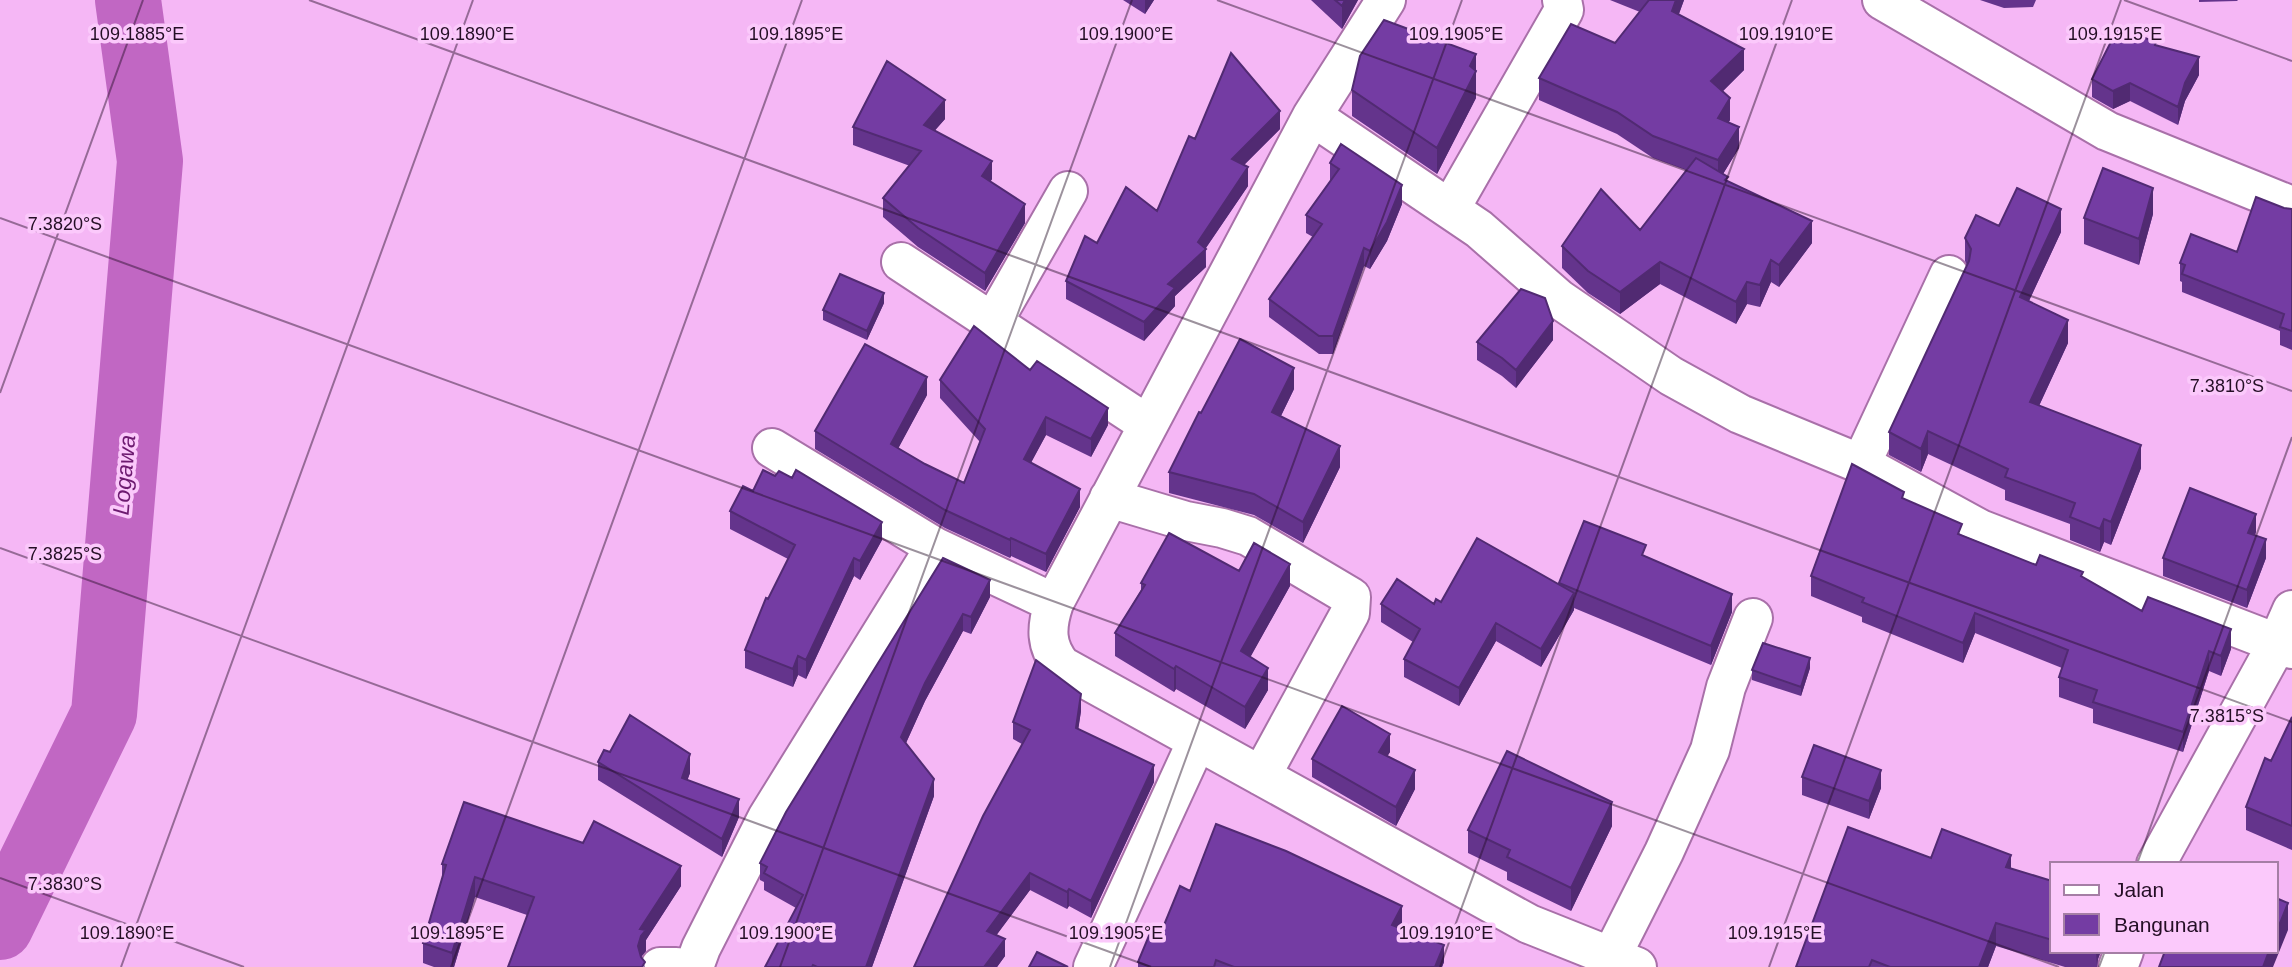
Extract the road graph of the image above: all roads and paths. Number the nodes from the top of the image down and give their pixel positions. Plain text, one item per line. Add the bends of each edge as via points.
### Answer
1 (1386, 0) edge
2 (1562, 0) edge
3 (1882, 0) edge
4 (1312, 116) junction
5 (1068, 191) dead end
6 (2292, 206) edge
7 (1450, 209) junction
8 (901, 262) dead end
9 (1950, 275) dead end
10 (993, 322) junction
11 (1147, 424) junction
12 (772, 448) dead end
13 (1861, 464) junction
14 (1109, 498) junction
15 (935, 547) junction
16 (1054, 603) junction
17 (1753, 618) dead end
18 (2287, 634) edge
19 (1197, 741) junction
20 (1261, 776) junction
21 (2157, 862) edge
22 (1624, 962) edge
23 (660, 967) edge
24 (676, 967) edge
25 (694, 967) edge
26 (1093, 967) edge

1 - 4 street
2 - 7 street via 1564,10
3 - 6 street via 2106,131
4 - 7 street
4 - 11 street
5 - 10 street
7 - 13 street via 1559,299 1671,376 1741,414
8 - 10 street
9 - 13 street
10 - 11 street
11 - 14 street
12 - 15 street
13 - 18 street via 1980,529
14 - 16 street
14 - 20 street via 1248,536 1351,597 1350,613
15 - 16 street
15 - 25 street via 767,818
16 - 19 street via 1047,631 1062,666
17 - 22 street via 1726,687 1710,750 1664,852
18 - 21 street
19 - 20 street
19 - 26 street
20 - 22 street via 1529,924
23 - 24 street

